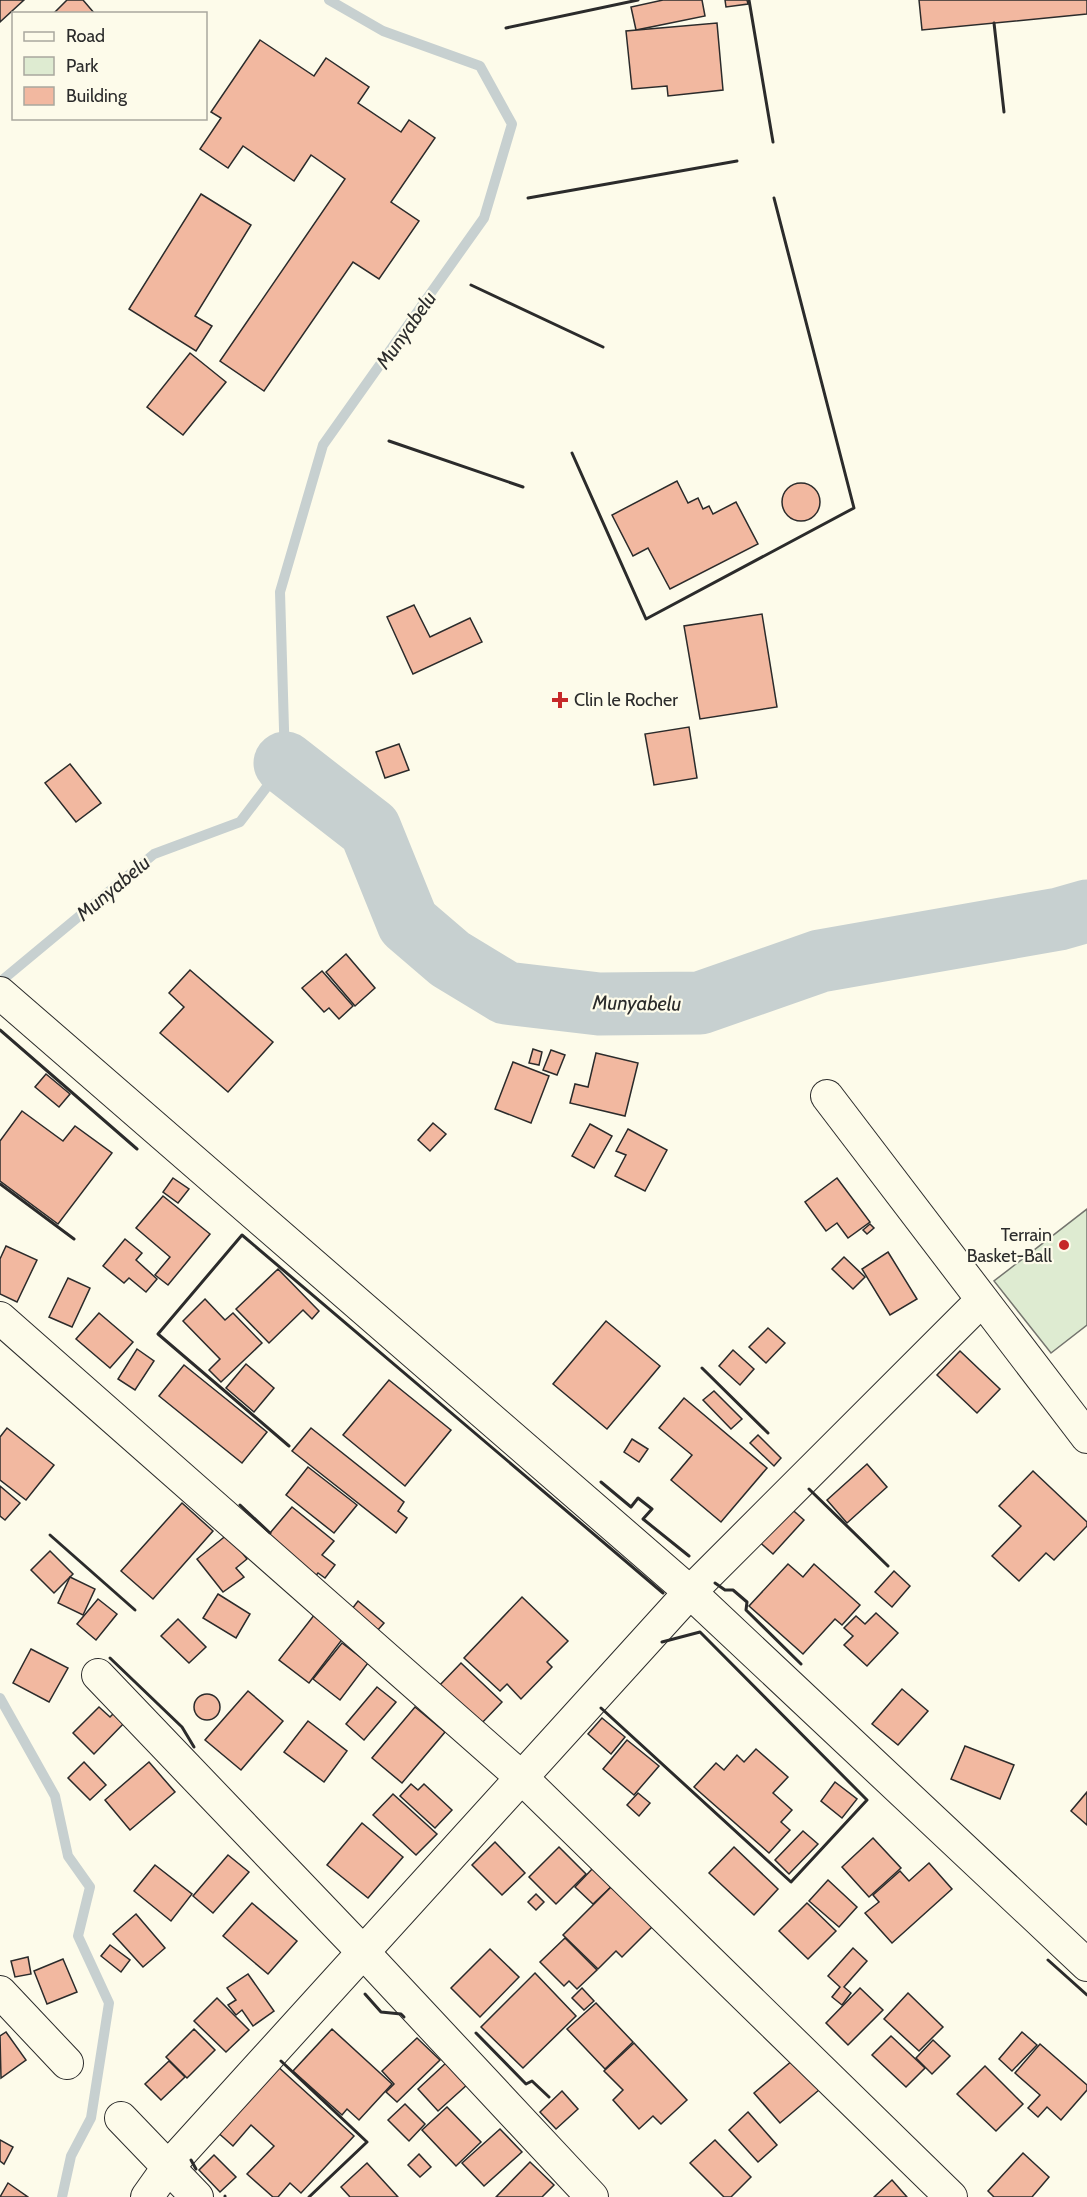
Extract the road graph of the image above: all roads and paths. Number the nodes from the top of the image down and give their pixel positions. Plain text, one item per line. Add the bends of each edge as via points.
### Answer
1 (4, 997) edge
2 (827, 1096) dead end
3 (981, 1301) junction
4 (0, 1318) edge
5 (1087, 1437) edge
6 (690, 1592) junction
7 (98, 1675) dead end
8 (521, 1777) junction
9 (364, 1953) junction
10 (1087, 1965) edge
11 (0, 1992) edge
12 (67, 2063) dead end
13 (121, 2118) dead end
14 (169, 2166) junction
15 (147, 2197) edge
16 (197, 2197) edge
17 (592, 2197) edge
18 (951, 2197) edge

1 - 6 street
2 - 3 street
3 - 5 street
3 - 6 street
4 - 8 street
6 - 8 street
6 - 10 street
7 - 9 street
8 - 9 street
8 - 18 street
9 - 14 street
9 - 17 street
11 - 12 street
13 - 14 street
14 - 15 street
14 - 16 street

